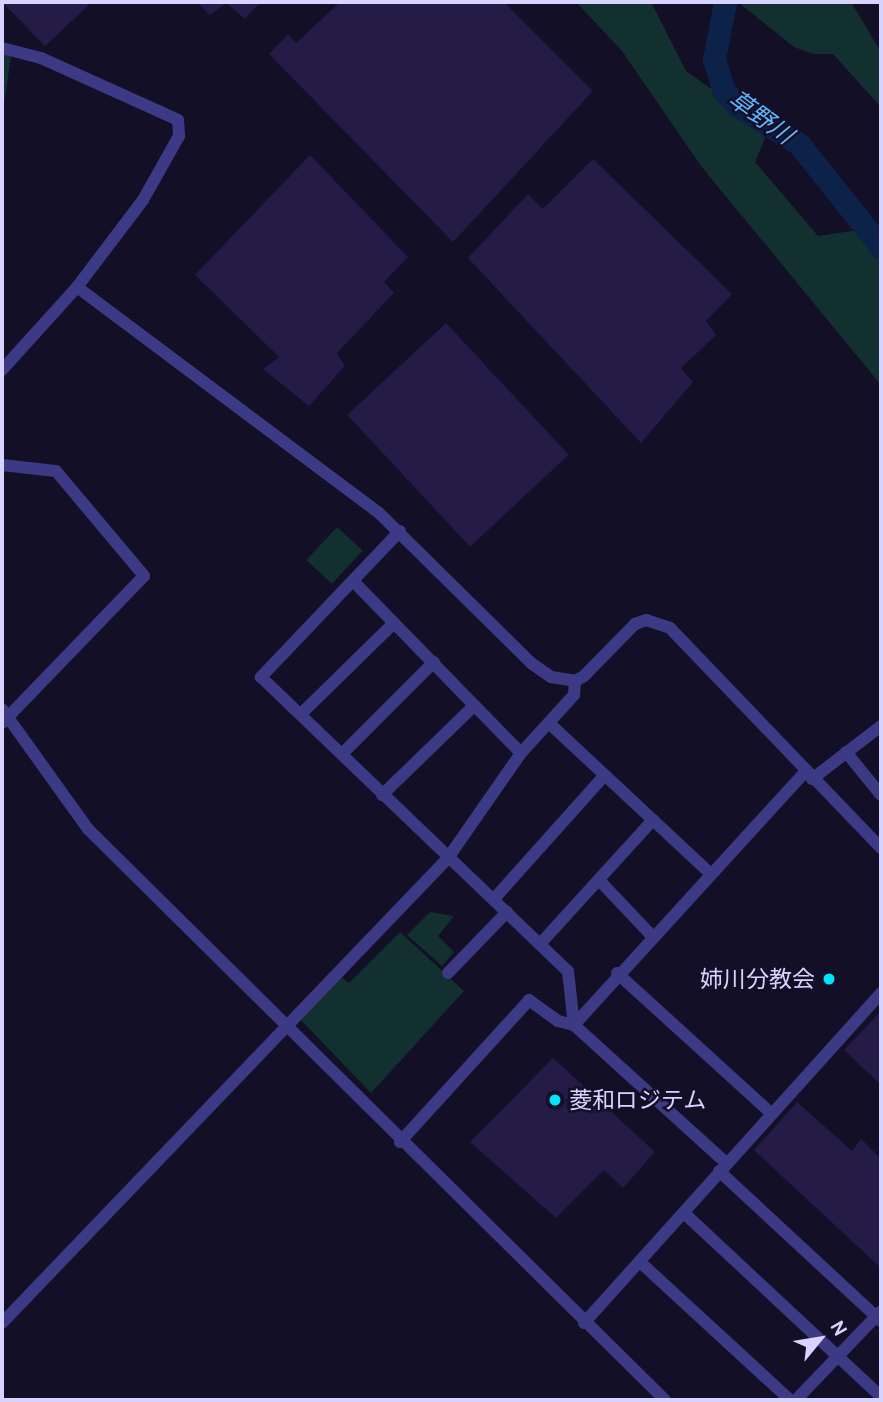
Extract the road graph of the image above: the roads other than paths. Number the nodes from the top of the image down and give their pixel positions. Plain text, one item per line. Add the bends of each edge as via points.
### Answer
1 (2, 48) edge
2 (77, 287) junction
3 (2, 370) edge
4 (2, 465) edge
5 (400, 531) junction
6 (354, 582) junction
7 (393, 624) junction
8 (434, 662) junction
9 (575, 681) junction
10 (474, 706) junction
11 (302, 713) junction
12 (4, 717) edge
13 (550, 724) junction
14 (881, 726) edge
15 (846, 752) junction
16 (521, 753) junction
17 (342, 754) junction
18 (605, 775) junction
19 (808, 776) junction
20 (881, 794) edge
21 (382, 795) junction
22 (653, 820) junction
23 (881, 848) edge
24 (448, 858) junction
25 (709, 873) junction
26 (599, 880) junction
27 (495, 899) junction
28 (507, 912) junction
29 (652, 936) junction
30 (540, 944) junction
31 (448, 973) dead end
32 (617, 973) junction
33 (881, 993) edge
34 (574, 1025) junction
35 (284, 1026) junction
36 (770, 1112) junction
37 (400, 1142) junction
38 (722, 1167) junction
39 (684, 1213) junction
40 (640, 1262) junction
41 (4, 1315) edge
42 (879, 1316) edge
43 (584, 1323) junction
44 (836, 1356) junction
45 (881, 1397) edge
46 (665, 1400) edge
47 (790, 1400) edge
48 (796, 1400) edge

1 - 2 street via 41,58 178,120 179,136 144,200
2 - 3 street
2 - 5 street
4 - 12 street via 56,471 144,576
5 - 6 street
5 - 9 street via 531,663 551,677
6 - 7 street
6 - 11 street via 261,677
7 - 8 street
7 - 11 street
8 - 10 street
8 - 17 street
9 - 13 street via 574,695
9 - 19 street via 628,629 646,620 670,628
10 - 16 street
10 - 21 street
11 - 17 street
12 - 35 street via 88,829
13 - 16 street
13 - 18 street
14 - 15 street
15 - 19 street
15 - 20 street
16 - 24 street
17 - 21 street
18 - 22 street
18 - 27 street
19 - 23 street
19 - 25 street
21 - 24 street
22 - 25 street
22 - 26 street
24 - 27 street
24 - 35 street
25 - 29 street
26 - 29 street
26 - 30 street
27 - 28 street
28 - 30 street
28 - 31 street
29 - 32 street
30 - 34 street via 568,971
32 - 34 street
32 - 36 street
33 - 36 street
34 - 37 street via 558,1021 529,1000
34 - 38 street
35 - 37 street
35 - 41 street
36 - 38 street
37 - 43 street
38 - 39 street
38 - 42 street
39 - 40 street
39 - 44 street
40 - 43 street
40 - 47 street
42 - 44 street
43 - 46 street
44 - 45 street
44 - 48 street

